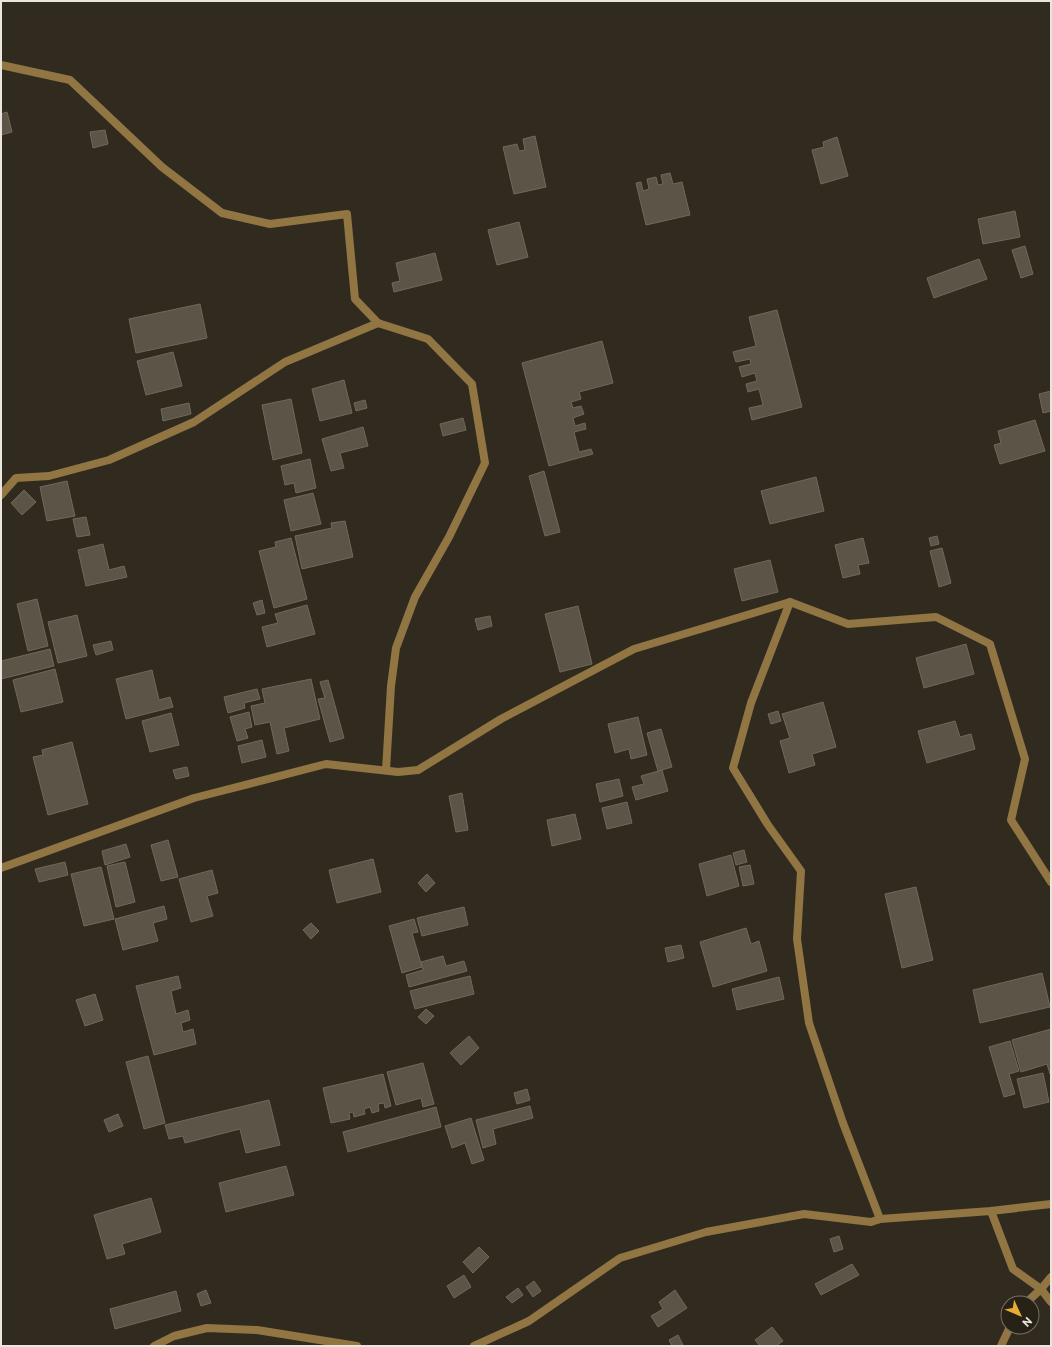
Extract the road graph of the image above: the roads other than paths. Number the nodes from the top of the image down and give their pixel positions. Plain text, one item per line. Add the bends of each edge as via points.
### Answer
1 (1, 65) edge
2 (378, 323) junction
3 (1, 495) edge
4 (790, 602) junction
5 (386, 770) junction
6 (1, 868) edge
7 (1051, 882) edge
8 (1051, 1204) edge
9 (991, 1211) junction
10 (880, 1219) junction
11 (1051, 1277) edge
12 (1041, 1289) junction
13 (1035, 1295) edge
14 (1051, 1302) edge
15 (1006, 1335) edge
16 (154, 1346) edge
17 (357, 1346) edge
18 (474, 1346) edge
19 (1001, 1346) edge

1 - 2 street via 70,80 162,167 222,213 270,224 347,214 356,299
2 - 3 street via 285,362 194,422 138,448 109,460 49,476 16,478
2 - 5 street via 428,339 472,384 485,463 449,537 415,597 396,648 390,686
4 - 5 street via 634,649 501,719 418,770
4 - 7 street via 848,624 936,617 990,644 1025,759 1011,820
4 - 10 street via 751,704 733,768 768,825 801,871 797,939 809,1023 843,1123
5 - 6 street via 326,764 194,798
8 - 9 street
9 - 10 street
9 - 12 street via 1013,1269
10 - 18 street via 871,1222 804,1214 706,1232 620,1258 528,1321
11 - 12 street
12 - 13 street
12 - 14 street
15 - 19 street
16 - 17 street via 174,1336 207,1328 257,1330

